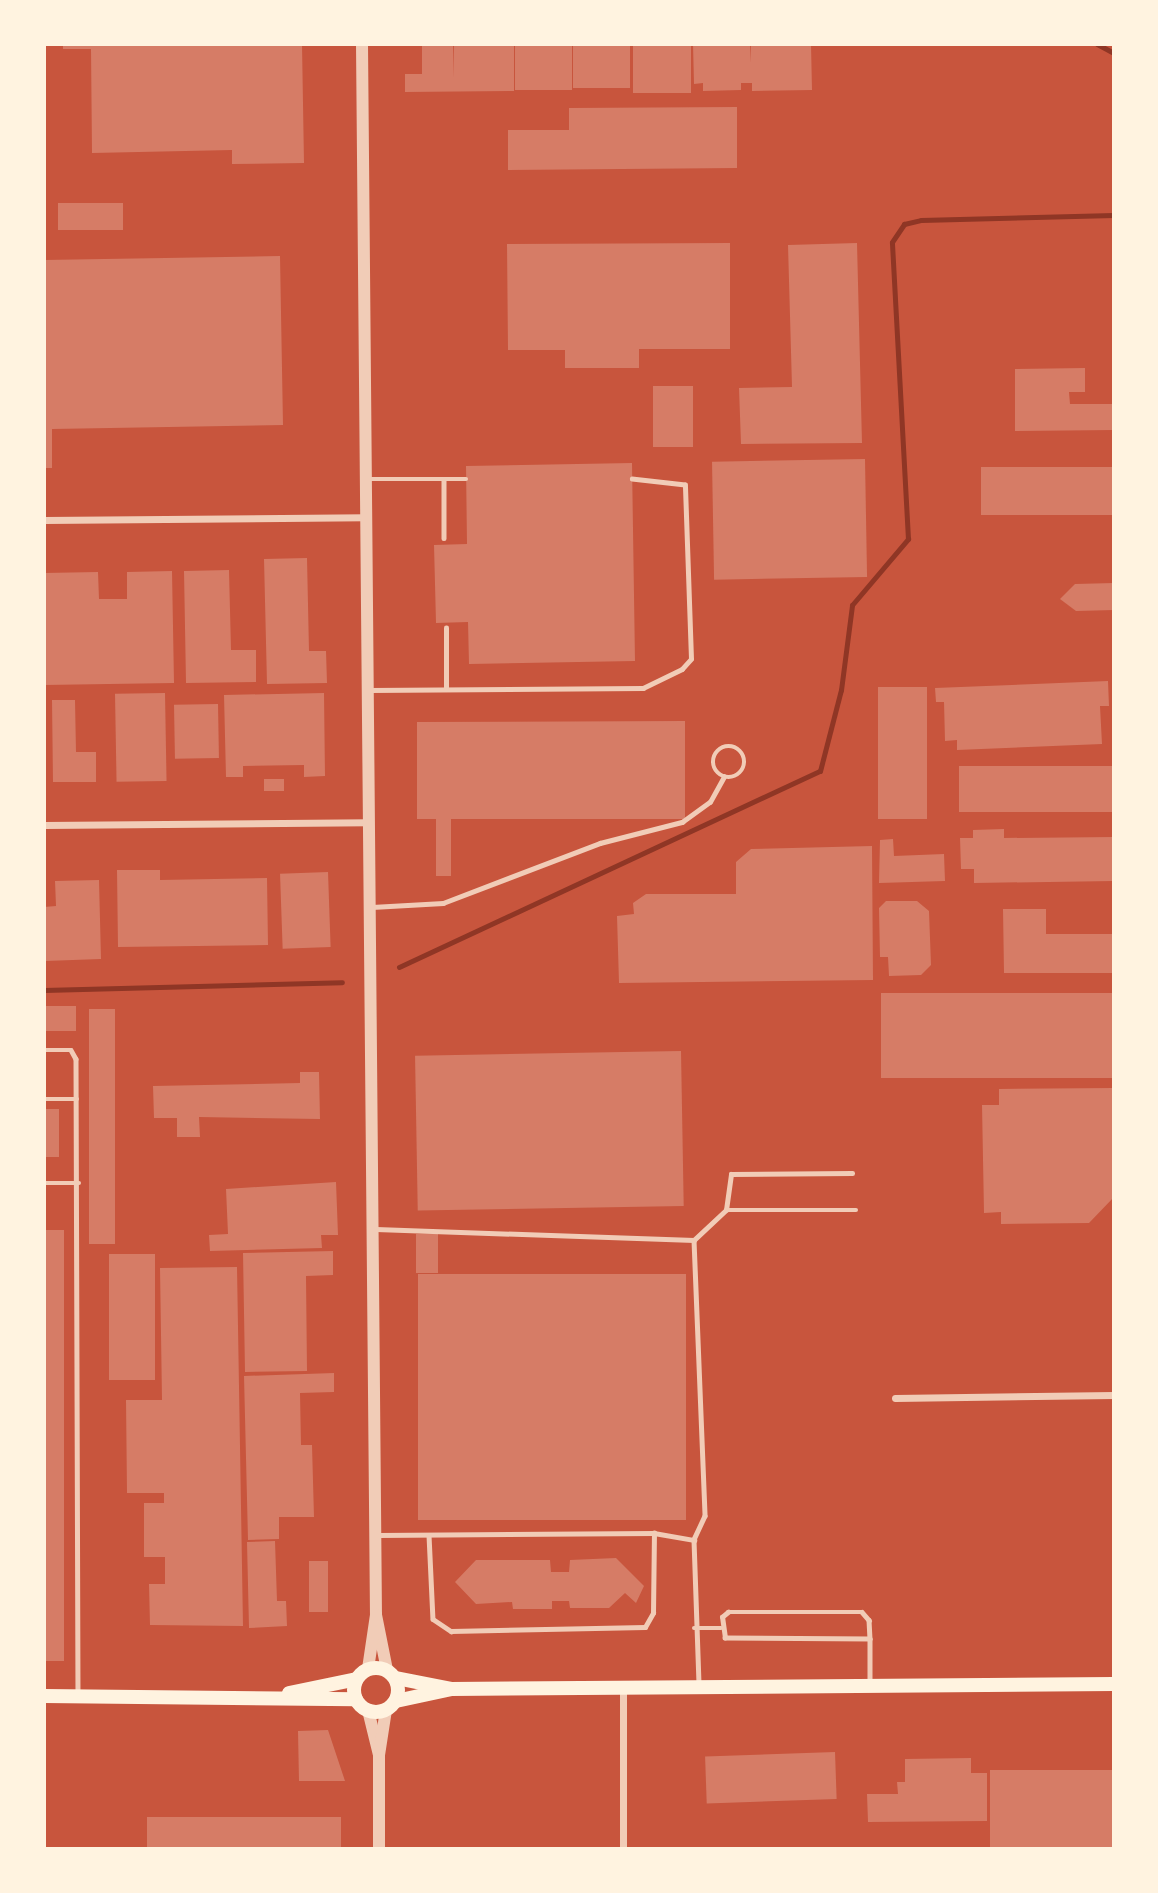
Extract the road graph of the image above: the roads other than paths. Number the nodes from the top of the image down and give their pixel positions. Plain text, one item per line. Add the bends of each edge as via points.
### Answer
1 (362, 44) edge
2 (365, 479) junction
3 (444, 479) junction
4 (466, 479) dead end
5 (632, 479) dead end
6 (365, 517) junction
7 (44, 520) edge
8 (444, 538) dead end
9 (446, 628) dead end
10 (446, 689) junction
11 (367, 690) junction
12 (724, 777) junction
13 (368, 822) junction
14 (44, 825) edge
15 (369, 907) junction
16 (44, 1050) edge
17 (44, 1099) edge
18 (77, 1099) junction
19 (852, 1173) dead end
20 (44, 1183) edge
21 (79, 1183) junction
22 (726, 1210) junction
23 (856, 1210) dead end
24 (372, 1229) junction
25 (694, 1240) junction
26 (1114, 1395) edge
27 (895, 1398) dead end
28 (654, 1533) junction
29 (376, 1535) junction
30 (429, 1535) junction
31 (694, 1540) junction
32 (376, 1615) junction
33 (694, 1628) junction
34 (722, 1628) junction
35 (870, 1639) junction
36 (362, 1674) junction
37 (392, 1674) junction
38 (1114, 1684) edge
39 (871, 1686) junction
40 (699, 1688) junction
41 (451, 1689) junction
42 (623, 1689) junction
43 (284, 1694) junction
44 (78, 1695) junction
45 (44, 1696) edge
46 (356, 1699) junction
47 (391, 1705) junction
48 (368, 1710) junction
49 (379, 1755) junction
50 (379, 1849) edge
51 (623, 1849) edge

1 - 2 street
2 - 3 lane
2 - 6 street
3 - 4 lane
3 - 8 lane
5 - 10 lane via 685,485 688,665 643,688
6 - 7 street
6 - 11 street
9 - 10 lane
10 - 11 lane
11 - 13 street
12 - 12 lane via 714,768 715,754 735,747 745,756 744,770
12 - 15 lane via 710,802 682,822 600,843 443,903
13 - 14 street
13 - 15 street
15 - 24 street
16 - 18 lane via 75,1055
17 - 18 lane
18 - 21 lane
19 - 22 lane via 730,1174
20 - 21 lane
21 - 44 lane
22 - 23 lane
22 - 25 lane
24 - 25 lane
24 - 29 street
25 - 31 lane via 705,1516
26 - 27 street
28 - 30 lane
28 - 30 lane via 653,1613 645,1627 451,1631 433,1619
28 - 31 lane
29 - 30 lane
29 - 32 street
31 - 33 lane
32 - 36 street
32 - 37 street
33 - 34 lane
33 - 40 lane
34 - 35 lane via 725,1638
34 - 35 lane via 727,1612 862,1612
35 - 39 lane
36 - 37 main road
36 - 43 main road
36 - 46 main road
37 - 41 main road
37 - 47 main road
38 - 39 main road
39 - 40 main road
40 - 42 main road
41 - 42 main road
41 - 47 main road
42 - 51 street
43 - 44 main road
43 - 46 main road
44 - 45 main road
46 - 48 main road
47 - 48 main road
47 - 49 street
48 - 49 street
49 - 50 street

